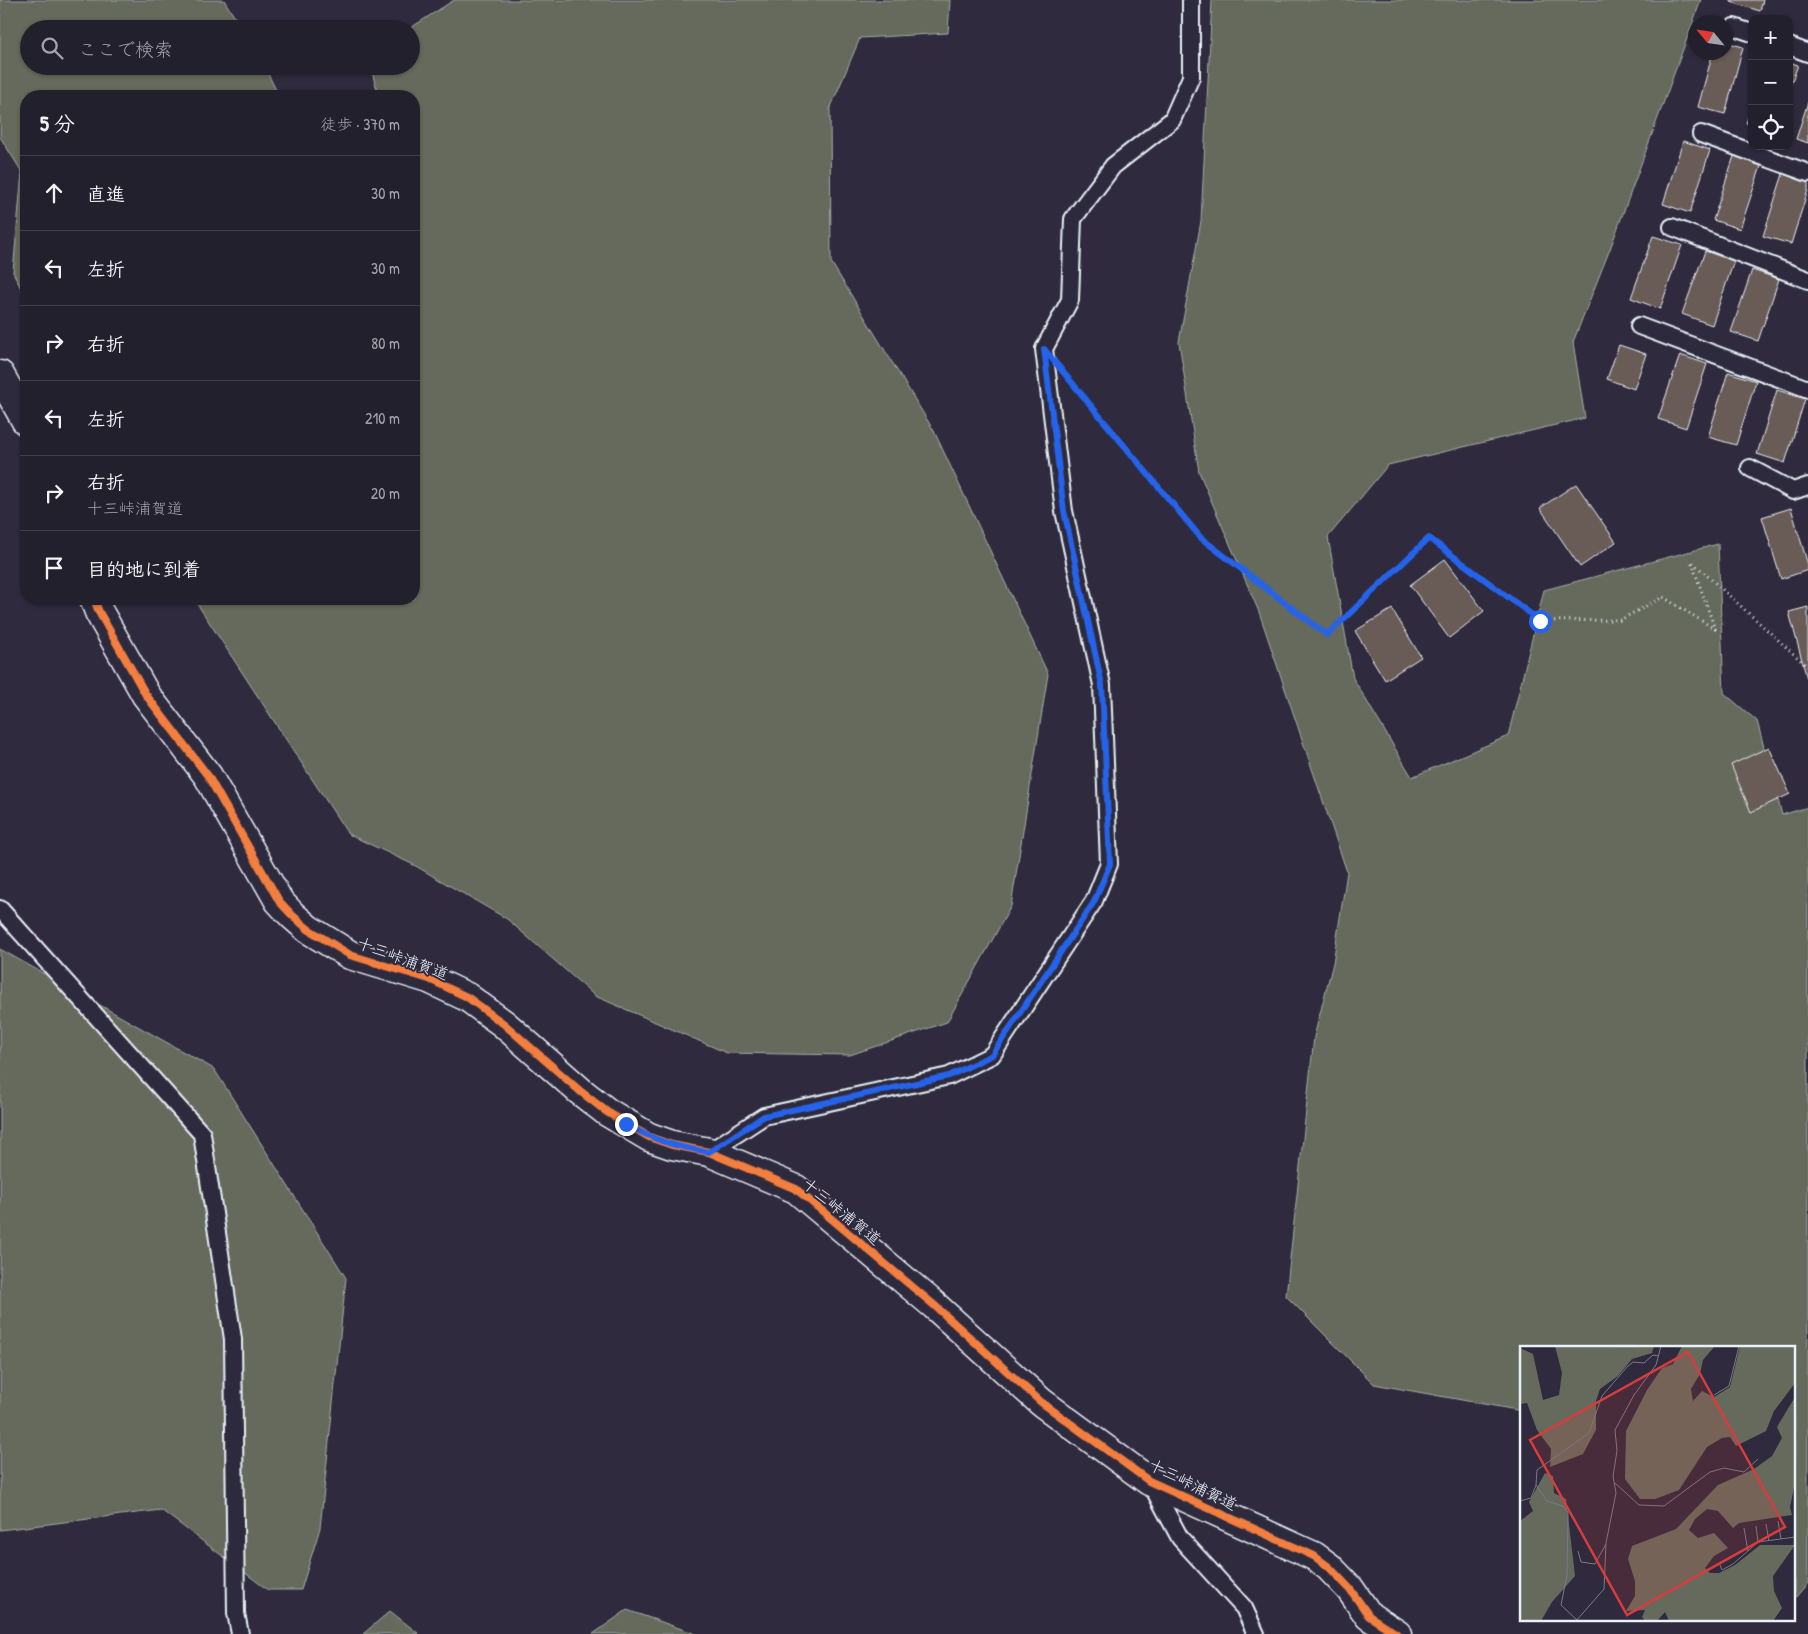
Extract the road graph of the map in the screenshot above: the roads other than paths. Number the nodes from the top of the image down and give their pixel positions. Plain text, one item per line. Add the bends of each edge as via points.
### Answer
1 (1191, 0) edge
2 (1734, 27) dead end
3 (1748, 32) edge
4 (1793, 47) edge
5 (1808, 53) edge
6 (1701, 134) dead end
7 (1808, 173) edge
8 (1672, 227) dead end
9 (1808, 280) edge
10 (1639, 326) dead end
11 (0, 376) edge
12 (1808, 389) edge
13 (20, 411) edge
14 (1750, 468) dead end
15 (1808, 486) edge
16 (96, 605) edge
17 (0, 909) edge
18 (709, 1152) junction
19 (1149, 1480) junction
20 (240, 1634) edge
21 (1256, 1634) edge
22 (1396, 1634) edge

1 - 18 lane via 1191,77 1172,120 1113,166 1073,219 1070,300 1044,349 1064,511 1102,685 1110,864 1094,902 992,1055 949,1076 764,1116
2 - 3 lane
4 - 5 lane
6 - 7 lane
8 - 9 lane
10 - 12 lane
11 - 13 street
14 - 15 lane via 1793,491
16 - 18 street, 十三峠浦賀道 via 146,695 208,776 279,901 292,915 308,929 350,954 429,979 467,997 504,1024 607,1112 650,1138
17 - 20 lane via 202,1134 233,1339 236,1614
18 - 19 street, 十三峠浦賀道 via 796,1189 934,1305 1041,1402
19 - 21 lane via 1180,1538 1244,1608
19 - 22 street, 十三峠浦賀道 via 1314,1556 1350,1589 1369,1616

